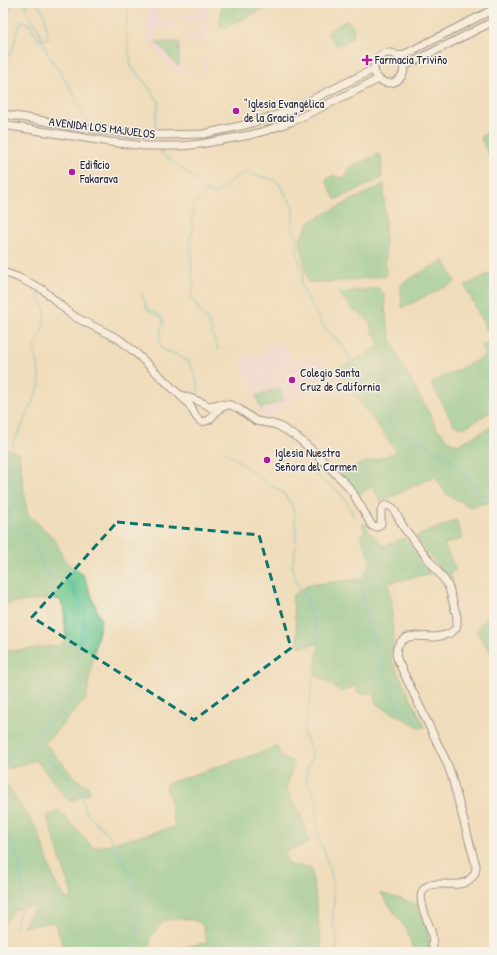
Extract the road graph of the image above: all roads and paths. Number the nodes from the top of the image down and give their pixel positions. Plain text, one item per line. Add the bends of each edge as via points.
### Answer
1 (494, 10) edge
2 (494, 21) edge
3 (398, 56) junction
4 (403, 67) junction
5 (374, 69) junction
6 (379, 79) junction
7 (3, 114) edge
8 (3, 125) edge
9 (79, 127) junction
10 (78, 137) junction
11 (3, 272) edge
12 (179, 394) junction
13 (228, 404) junction
14 (206, 405) junction
15 (194, 413) junction
16 (212, 416) junction
17 (432, 952) edge

1 - 3 main road
2 - 4 main road
3 - 4 main road
3 - 5 main road via 389,52 381,55 374,64
4 - 6 main road via 401,76 395,81 389,83
5 - 6 main road
5 - 9 main road, AVENIDA LOS MAJUELOS via 290,111 245,126 203,134 161,135
6 - 10 main road, AVENIDA LOS MAJUELOS via 293,121 250,135 181,146 145,146
7 - 9 main road, AVENIDA LOS MAJUELOS
8 - 10 main road, AVENIDA LOS MAJUELOS
9 - 10 main road
11 - 12 main road via 42,289 77,318 119,339
12 - 14 main road
12 - 15 main road
13 - 14 main road
13 - 16 main road
13 - 17 main road via 256,421 280,426 298,438 345,483 372,526 377,527 381,524 381,511 384,506 393,508 404,528 449,588 457,617 456,628 442,636 405,638 396,651 398,661 451,774 476,866 473,876 464,884 433,884 422,892 421,901 433,942
14 - 15 main road via 198,405
14 - 16 main road via 212,410
15 - 16 main road via 202,422

